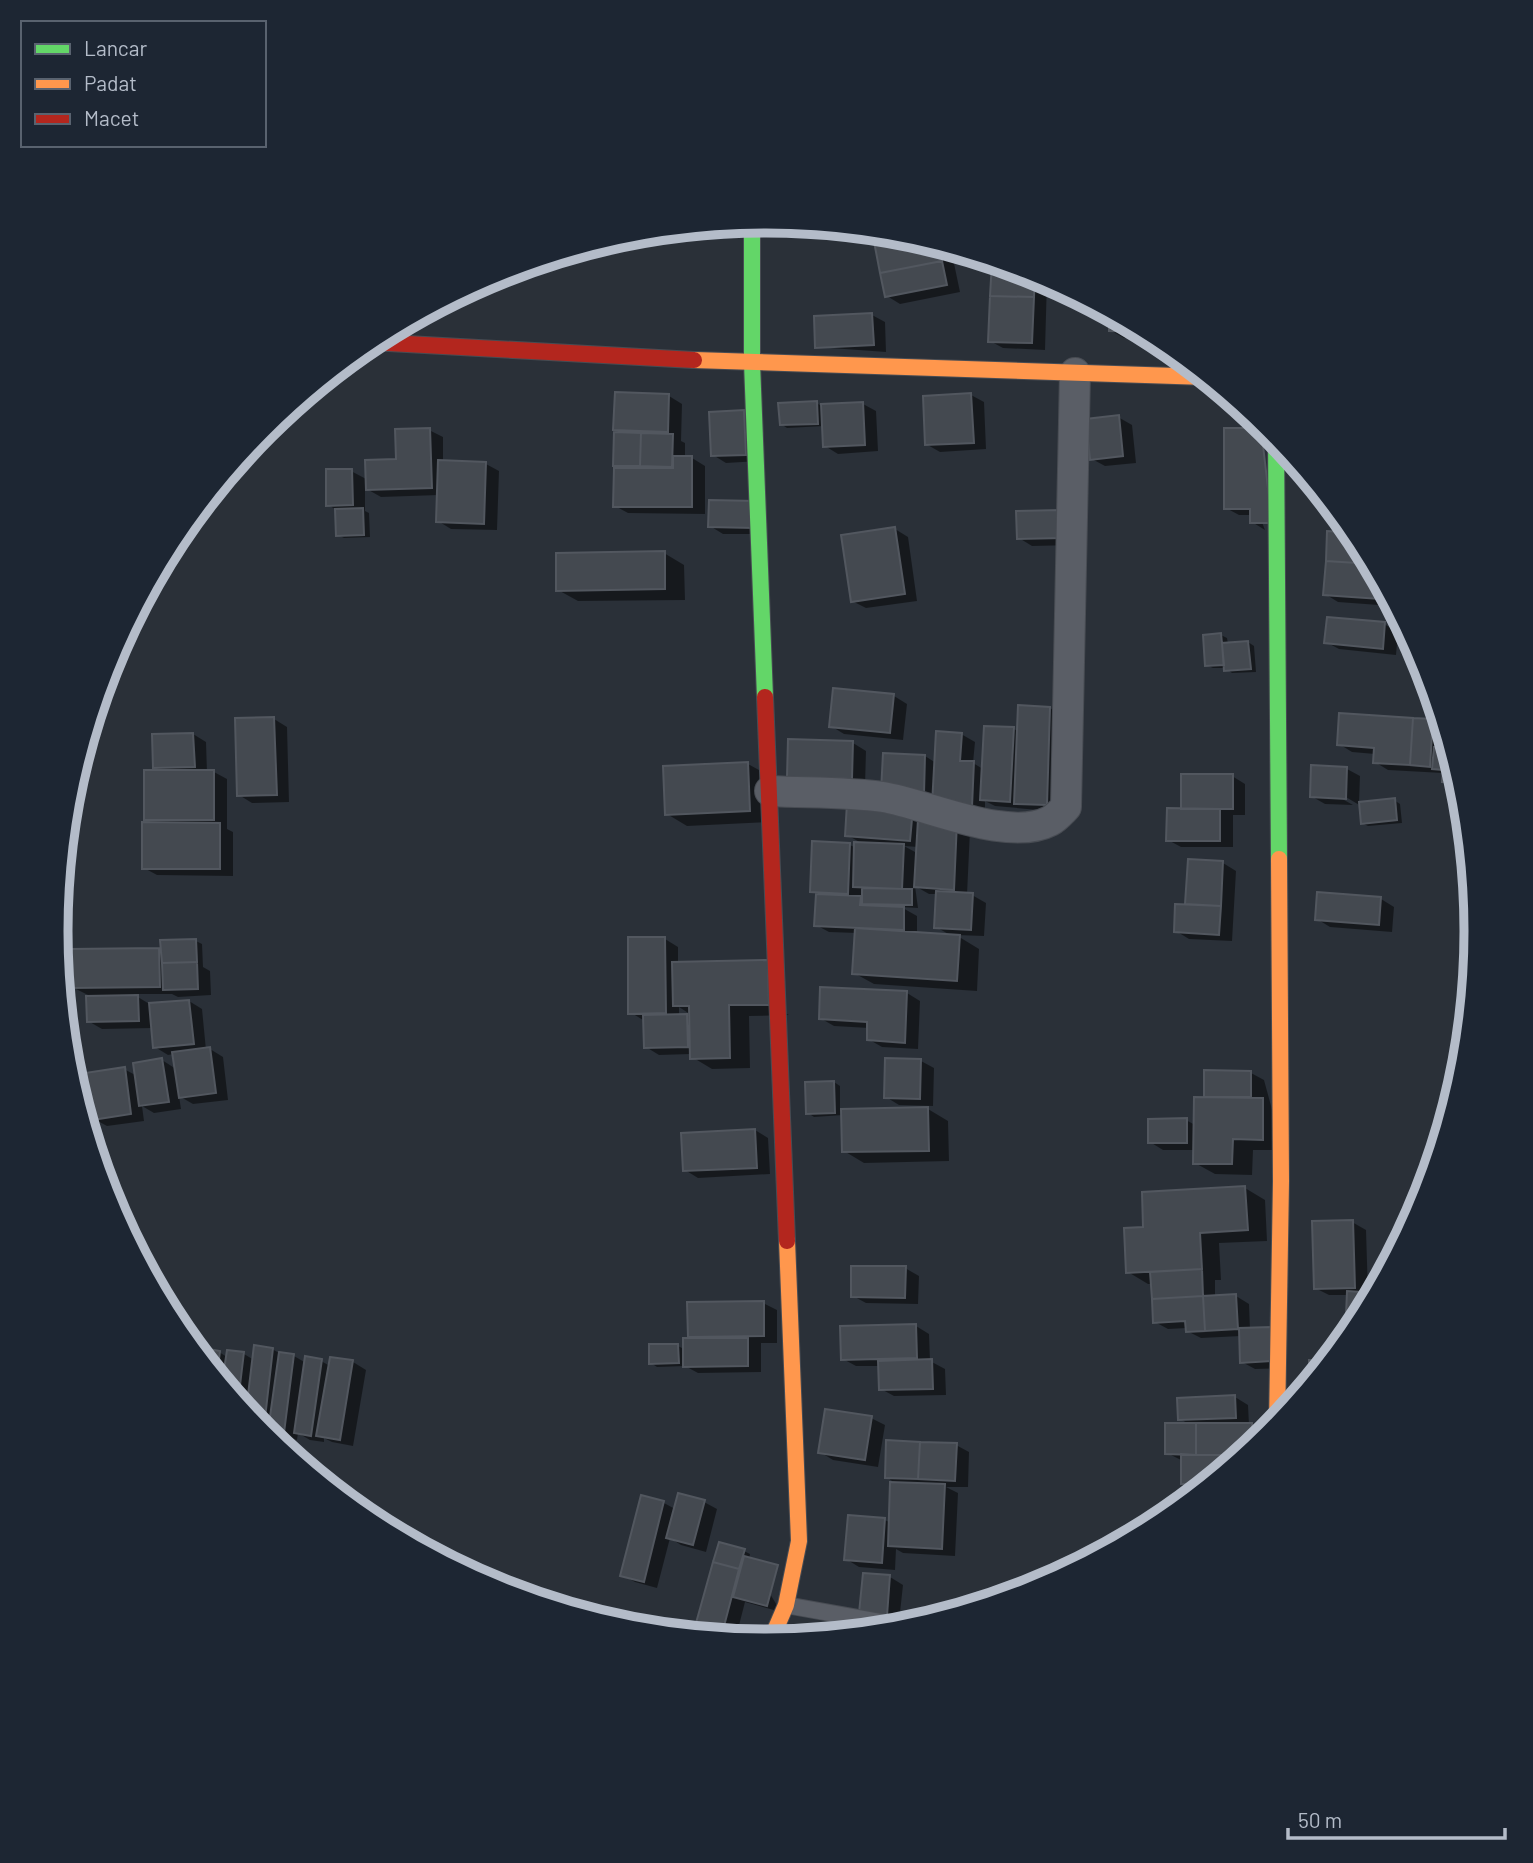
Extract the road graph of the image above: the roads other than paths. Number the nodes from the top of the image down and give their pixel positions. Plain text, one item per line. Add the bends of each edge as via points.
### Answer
1 (752, 234) edge
2 (391, 343) edge
3 (752, 363) junction
4 (1074, 373) junction
5 (1190, 377) edge
6 (1276, 455) edge
7 (770, 791) junction
8 (1277, 1407) edge
9 (786, 1605) junction
10 (875, 1621) edge
11 (775, 1630) edge

1 - 3 street
2 - 3 street
3 - 4 street
3 - 7 street
4 - 5 street
4 - 7 street via 1066,807 1037,827 1013,828 884,798
6 - 8 street via 1282,1181
7 - 9 street via 799,1541
9 - 10 lane
9 - 11 street

